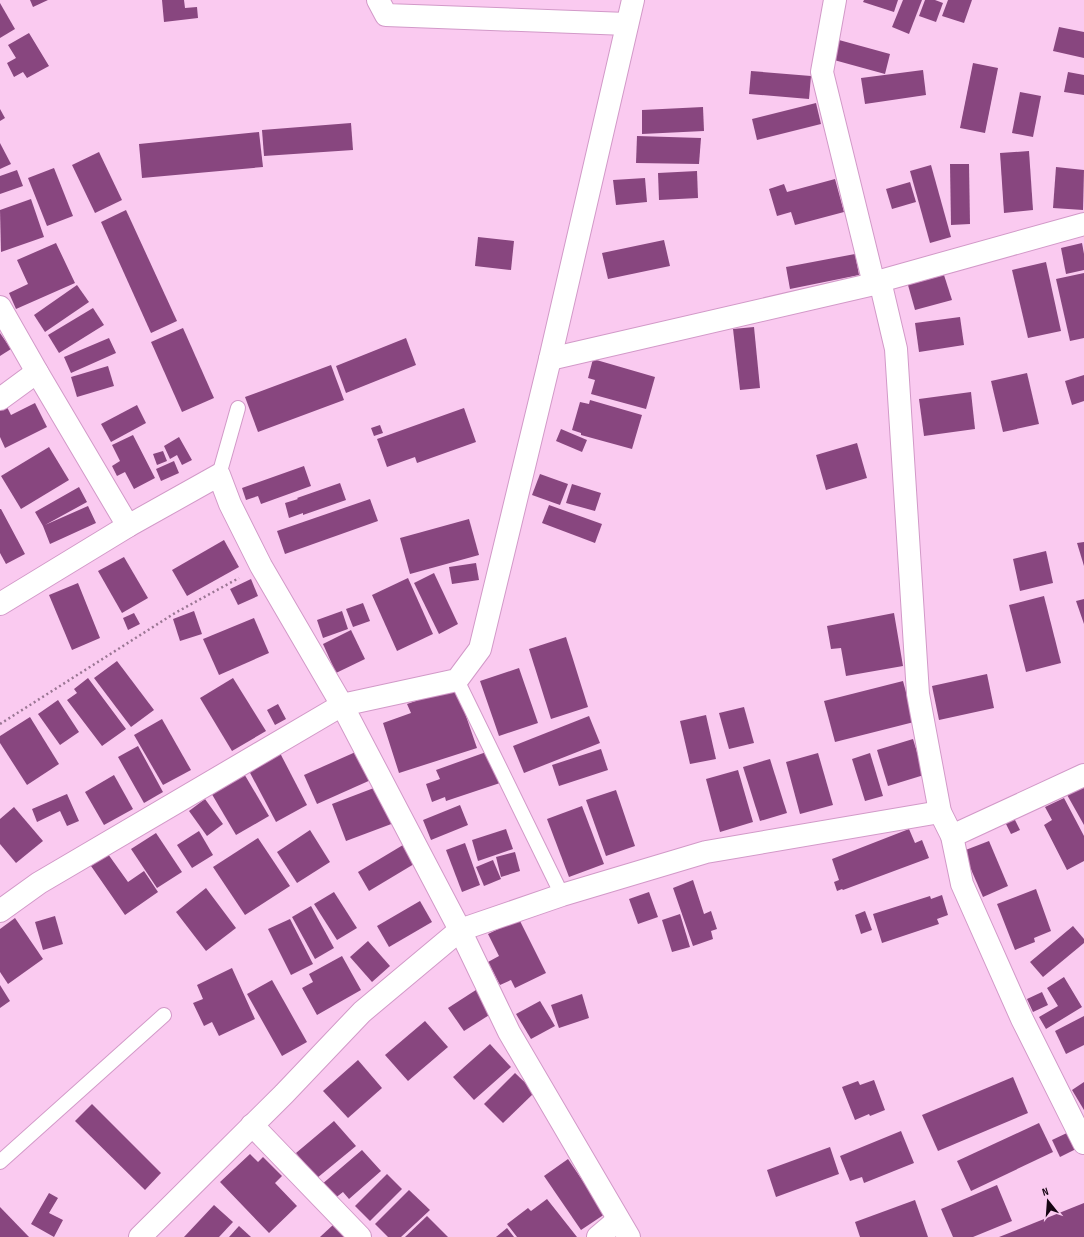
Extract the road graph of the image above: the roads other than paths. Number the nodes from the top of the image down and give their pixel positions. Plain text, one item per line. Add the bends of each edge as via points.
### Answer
1 (378, 0) edge
2 (633, 0) edge
3 (835, 0) edge
4 (627, 24) junction
5 (1084, 224) edge
6 (877, 282) junction
7 (0, 307) edge
8 (550, 359) junction
9 (36, 372) junction
10 (0, 399) edge
11 (238, 408) dead end
12 (219, 476) junction
13 (128, 526) junction
14 (0, 604) edge
15 (457, 680) junction
16 (342, 705) junction
17 (1084, 775) edge
18 (940, 812) junction
19 (952, 836) junction
20 (562, 895) junction
21 (0, 911) edge
22 (460, 930) junction
23 (164, 1015) dead end
24 (252, 1125) junction
25 (1084, 1143) edge
26 (0, 1162) edge
27 (624, 1229) edge
28 (143, 1236) edge
29 (360, 1237) edge
30 (598, 1237) edge

1 - 4 street via 386,15
2 - 4 street
3 - 6 street via 822,72
4 - 8 street
5 - 6 street
6 - 8 street
6 - 18 street via 896,349 918,694
7 - 9 street
8 - 15 street via 480,649
9 - 10 street
9 - 13 street
11 - 12 lane
12 - 13 street
12 - 16 street via 261,566
13 - 14 street
15 - 16 street
15 - 20 lane
16 - 21 street via 40,883
16 - 22 street
17 - 19 street
18 - 19 street
18 - 20 street via 706,852
19 - 25 street via 965,891 1022,1020
20 - 22 street
22 - 24 street via 362,1012
22 - 27 street via 509,1032
23 - 26 lane
24 - 28 street
24 - 29 street
27 - 30 street

